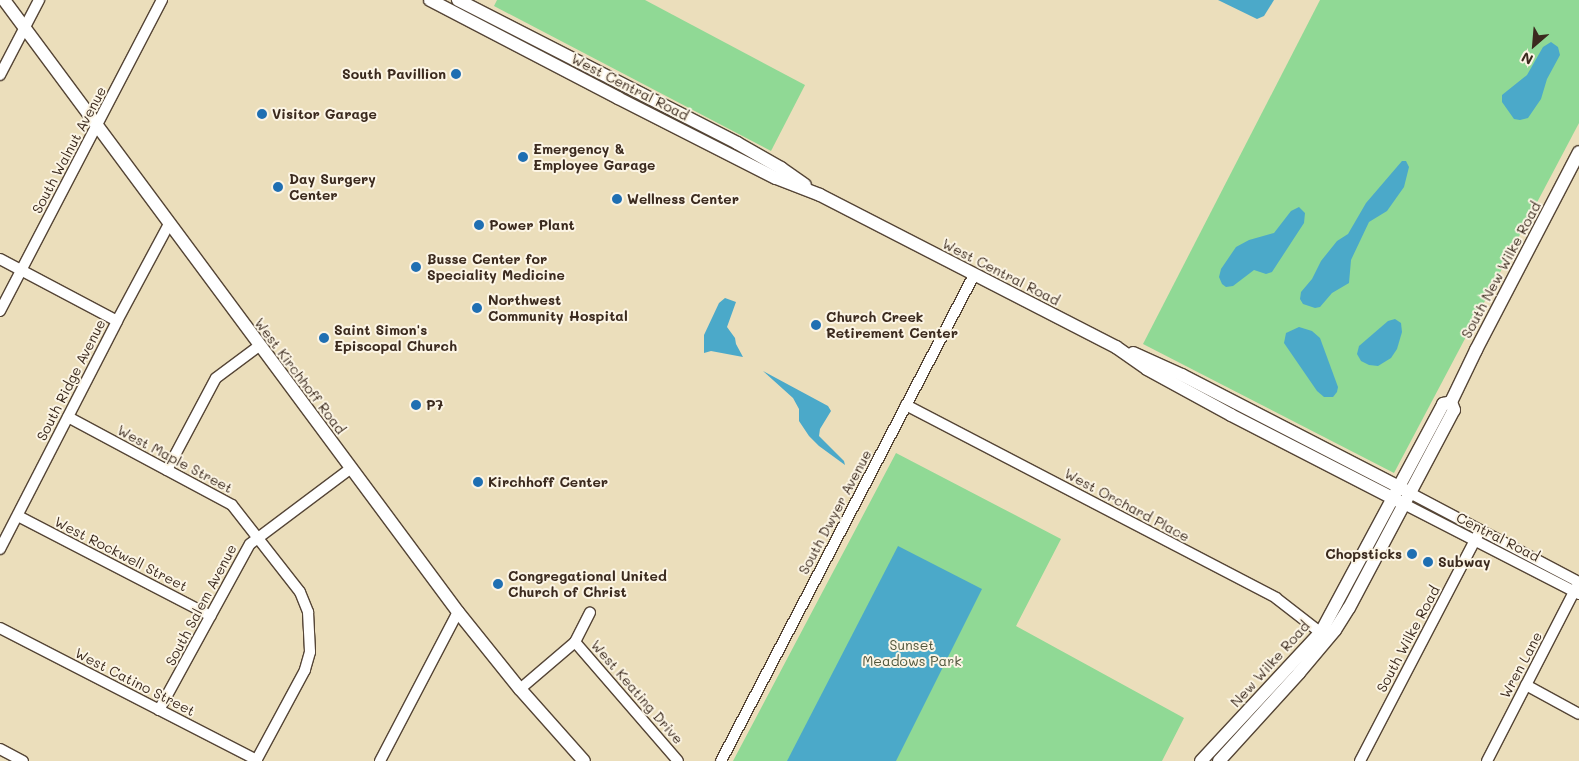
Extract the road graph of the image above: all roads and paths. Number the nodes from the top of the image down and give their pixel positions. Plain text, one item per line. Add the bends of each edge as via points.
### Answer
1 (4, 0) edge
2 (39, 0) edge
3 (162, 0) edge
4 (430, 0) edge
5 (458, 0) edge
6 (24, 29) junction
7 (0, 75) edge
8 (98, 125) junction
9 (1579, 152) edge
10 (820, 195) junction
11 (169, 224) junction
12 (0, 259) edge
13 (21, 271) junction
14 (974, 275) junction
15 (0, 311) edge
16 (117, 320) junction
17 (259, 346) junction
18 (906, 405) junction
19 (68, 417) junction
20 (350, 469) junction
21 (167, 470) junction
22 (1401, 496) junction
23 (18, 516) junction
24 (1480, 530) junction
25 (259, 538) junction
26 (1474, 541) junction
27 (0, 549) edge
28 (1578, 587) edge
29 (458, 612) junction
30 (590, 613) dead end
31 (211, 616) junction
32 (0, 628) edge
33 (1324, 635) junction
34 (575, 642) junction
35 (1526, 685) junction
36 (520, 689) junction
37 (160, 710) junction
38 (1579, 714) edge
39 (0, 749) edge
40 (23, 761) edge
41 (256, 761) edge
42 (380, 761) edge
43 (584, 761) edge
44 (678, 761) edge
45 (721, 761) edge
46 (1201, 761) edge
47 (1219, 761) edge
48 (1360, 761) edge
49 (1487, 761) edge

1 - 6 main road, West Kirchhoff Road
2 - 6 street
3 - 8 street, South Walnut Avenue
4 - 10 main road, West Central Road via 776,178
5 - 10 main road, West Central Road via 737,142
6 - 7 street
6 - 8 main road, West Kirchhoff Road
8 - 11 main road, West Kirchhoff Road
8 - 13 street, South Walnut Avenue
9 - 22 main road, South New Wilke Road via 1451,402 1454,410
10 - 14 main road, West Central Road
11 - 16 street, South Ridge Avenue
11 - 17 main road, West Kirchhoff Road
12 - 13 street
13 - 15 street, South Walnut Avenue
13 - 16 street
14 - 18 street, South Dwyer Avenue
14 - 22 main road, West Central Road via 1116,347 1147,369 1231,415
16 - 19 street, South Ridge Avenue
17 - 20 main road, West Kirchhoff Road
17 - 21 street via 216,378
18 - 33 street, West Orchard Place via 1276,598
18 - 45 street, South Dwyer Avenue
19 - 21 street, West Maple Street
19 - 23 street, South Ridge Avenue
20 - 25 street, South Salem Avenue
20 - 29 main road, West Kirchhoff Road
21 - 25 street, West Maple Street via 232,505
22 - 24 street, Central Road
22 - 26 street, Central Road
22 - 33 main road, New Wilke Road via 1349,608
23 - 27 street, South Ridge Avenue
23 - 31 street, West Rockwell Street
24 - 26 street, South Wilke Road
24 - 28 street, Central Road
25 - 31 street, South Salem Avenue via 245,550
25 - 41 street, West Maple Street via 300,592 311,629 310,652 304,670
26 - 28 street, Central Road
26 - 48 street, South Wilke Road
28 - 35 street, Wren Lane
29 - 36 main road, West Kirchhoff Road
29 - 42 street
30 - 34 street
31 - 37 street, South Salem Avenue
32 - 37 street, West Catino Street
33 - 46 main road, New Wilke Road
33 - 47 main road, New Wilke Road via 1299,674
34 - 36 street
34 - 44 street, West Keating Drive
35 - 38 street
35 - 49 street, Wren Lane
36 - 43 main road, West Kirchhoff Road
37 - 41 street, West Catino Street
39 - 40 street

